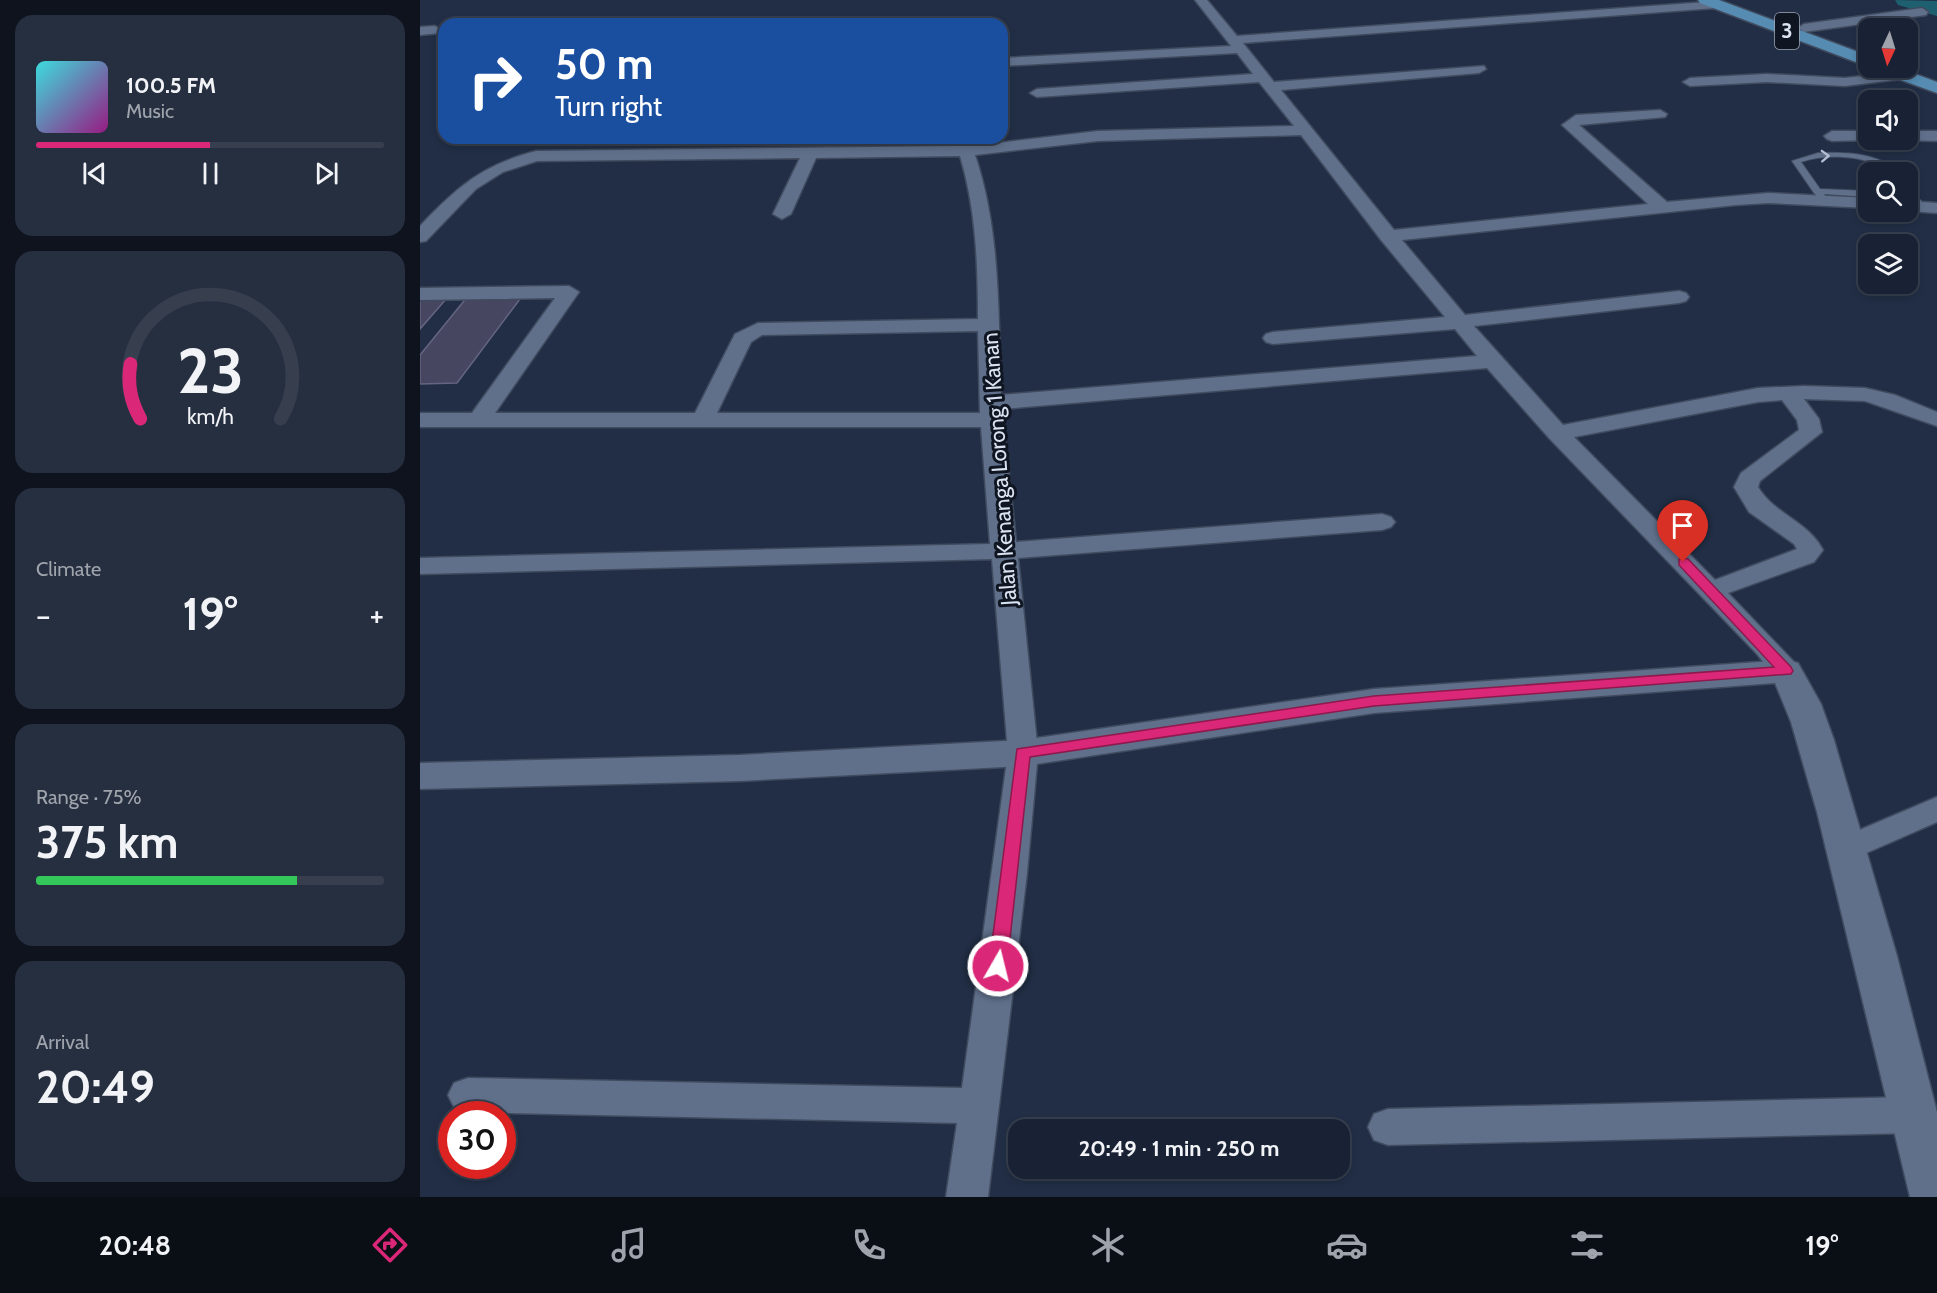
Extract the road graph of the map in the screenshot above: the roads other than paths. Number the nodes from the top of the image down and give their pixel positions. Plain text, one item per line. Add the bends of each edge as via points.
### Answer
1 (1201, 0) edge
2 (1717, 1) edge
3 (1892, 2) dead end
4 (1922, 12) junction
5 (1935, 16) dead end
6 (777, 17) edge
7 (762, 18) edge
8 (801, 18) edge
9 (1804, 28) junction
10 (435, 30) dead end
11 (420, 31) edge
12 (1238, 45) junction
13 (1858, 48) edge
14 (1858, 58) edge
15 (1008, 62) edge
16 (1479, 69) dead end
17 (1918, 74) edge
18 (1867, 78) edge
19 (1918, 78) edge
20 (1937, 78) edge
21 (1268, 82) junction
22 (1690, 82) dead end
23 (1937, 88) edge
24 (1037, 93) dead end
25 (1660, 114) dead end
26 (1307, 130) junction
27 (1832, 136) dead end
28 (1858, 136) edge
29 (1918, 136) edge
30 (1937, 136) edge
31 (1008, 142) edge
32 (965, 145) edge
33 (811, 152) junction
34 (1877, 162) edge
35 (1858, 194) edge
36 (1820, 196) junction
37 (1858, 201) edge
38 (1662, 207) junction
39 (782, 214) dead end
40 (1387, 236) junction
41 (420, 237) edge
42 (420, 294) edge
43 (1679, 297) dead end
44 (1460, 322) junction
45 (989, 325) junction
46 (1273, 338) dead end
47 (1493, 361) junction
48 (1789, 393) junction
49 (991, 411) junction
50 (703, 419) junction
51 (1937, 419) edge
52 (420, 420) edge
53 (479, 420) junction
54 (1557, 433) junction
55 (1382, 522) dead end
56 (1004, 551) junction
57 (420, 566) edge
58 (1711, 590) junction
59 (1786, 671) junction
60 (1023, 753) junction
61 (420, 776) edge
62 (1937, 809) edge
63 (1848, 849) junction
64 (468, 1095) dead end
65 (979, 1106) junction
66 (1912, 1115) junction
67 (1388, 1127) dead end
68 (967, 1197) edge
69 (1936, 1197) edge

1 - 12 street
2 - 9 highway, 3
2 - 12 street
2 - 14 highway, 3
3 - 4 street
4 - 5 street
4 - 9 street
6 - 7 street
6 - 8 street
9 - 13 highway, 3
10 - 11 street
12 - 15 street
12 - 21 street
16 - 21 street
17 - 20 highway
18 - 22 street via 1845,82 1767,78
19 - 23 highway
21 - 24 street
21 - 26 street
25 - 38 street via 1576,120 1570,125
26 - 31 street
26 - 40 street
27 - 28 street
29 - 30 street
32 - 33 street
32 - 45 street, Jalan Kenanga Lorong 1 Kanan via 979,191
33 - 39 street
33 - 41 street via 515,155 471,184
36 -> 34 lane via 1796,161 1850,156
35 - 36 lane
36 - 37 street
36 - 38 street
38 - 40 street
40 - 44 street
42 - 53 street via 569,292
43 - 44 street
44 - 46 street
44 - 47 street
45 - 49 street, Jalan Kenanga Lorong 1 Kanan
45 - 50 street via 758,329 742,338
47 - 49 street
47 - 54 street
48 - 51 street via 1879,398
48 - 54 street via 1758,395
48 - 58 street via 1808,419 1811,432 1749,478 1746,487 1758,507 1805,540 1810,550 1805,556
49 - 50 street
49 - 56 street, Jalan Kenanga Lorong 1 Kanan
50 - 53 street
52 - 53 street
54 - 58 street
55 - 56 street
56 - 57 street
56 - 60 street, Jalan Kenanga Lorong 1 Kanan
58 - 59 street
59 - 60 street via 1374,701
59 - 63 street via 1807,713
60 - 61 street via 740,768
60 - 65 street, Jalan Kenanga Lorong 1 Kanan
62 - 63 street
63 - 66 street
64 - 65 street
65 - 68 street, Jalan Kenanga Lorong 1 Kanan
66 - 67 street
66 - 69 street

